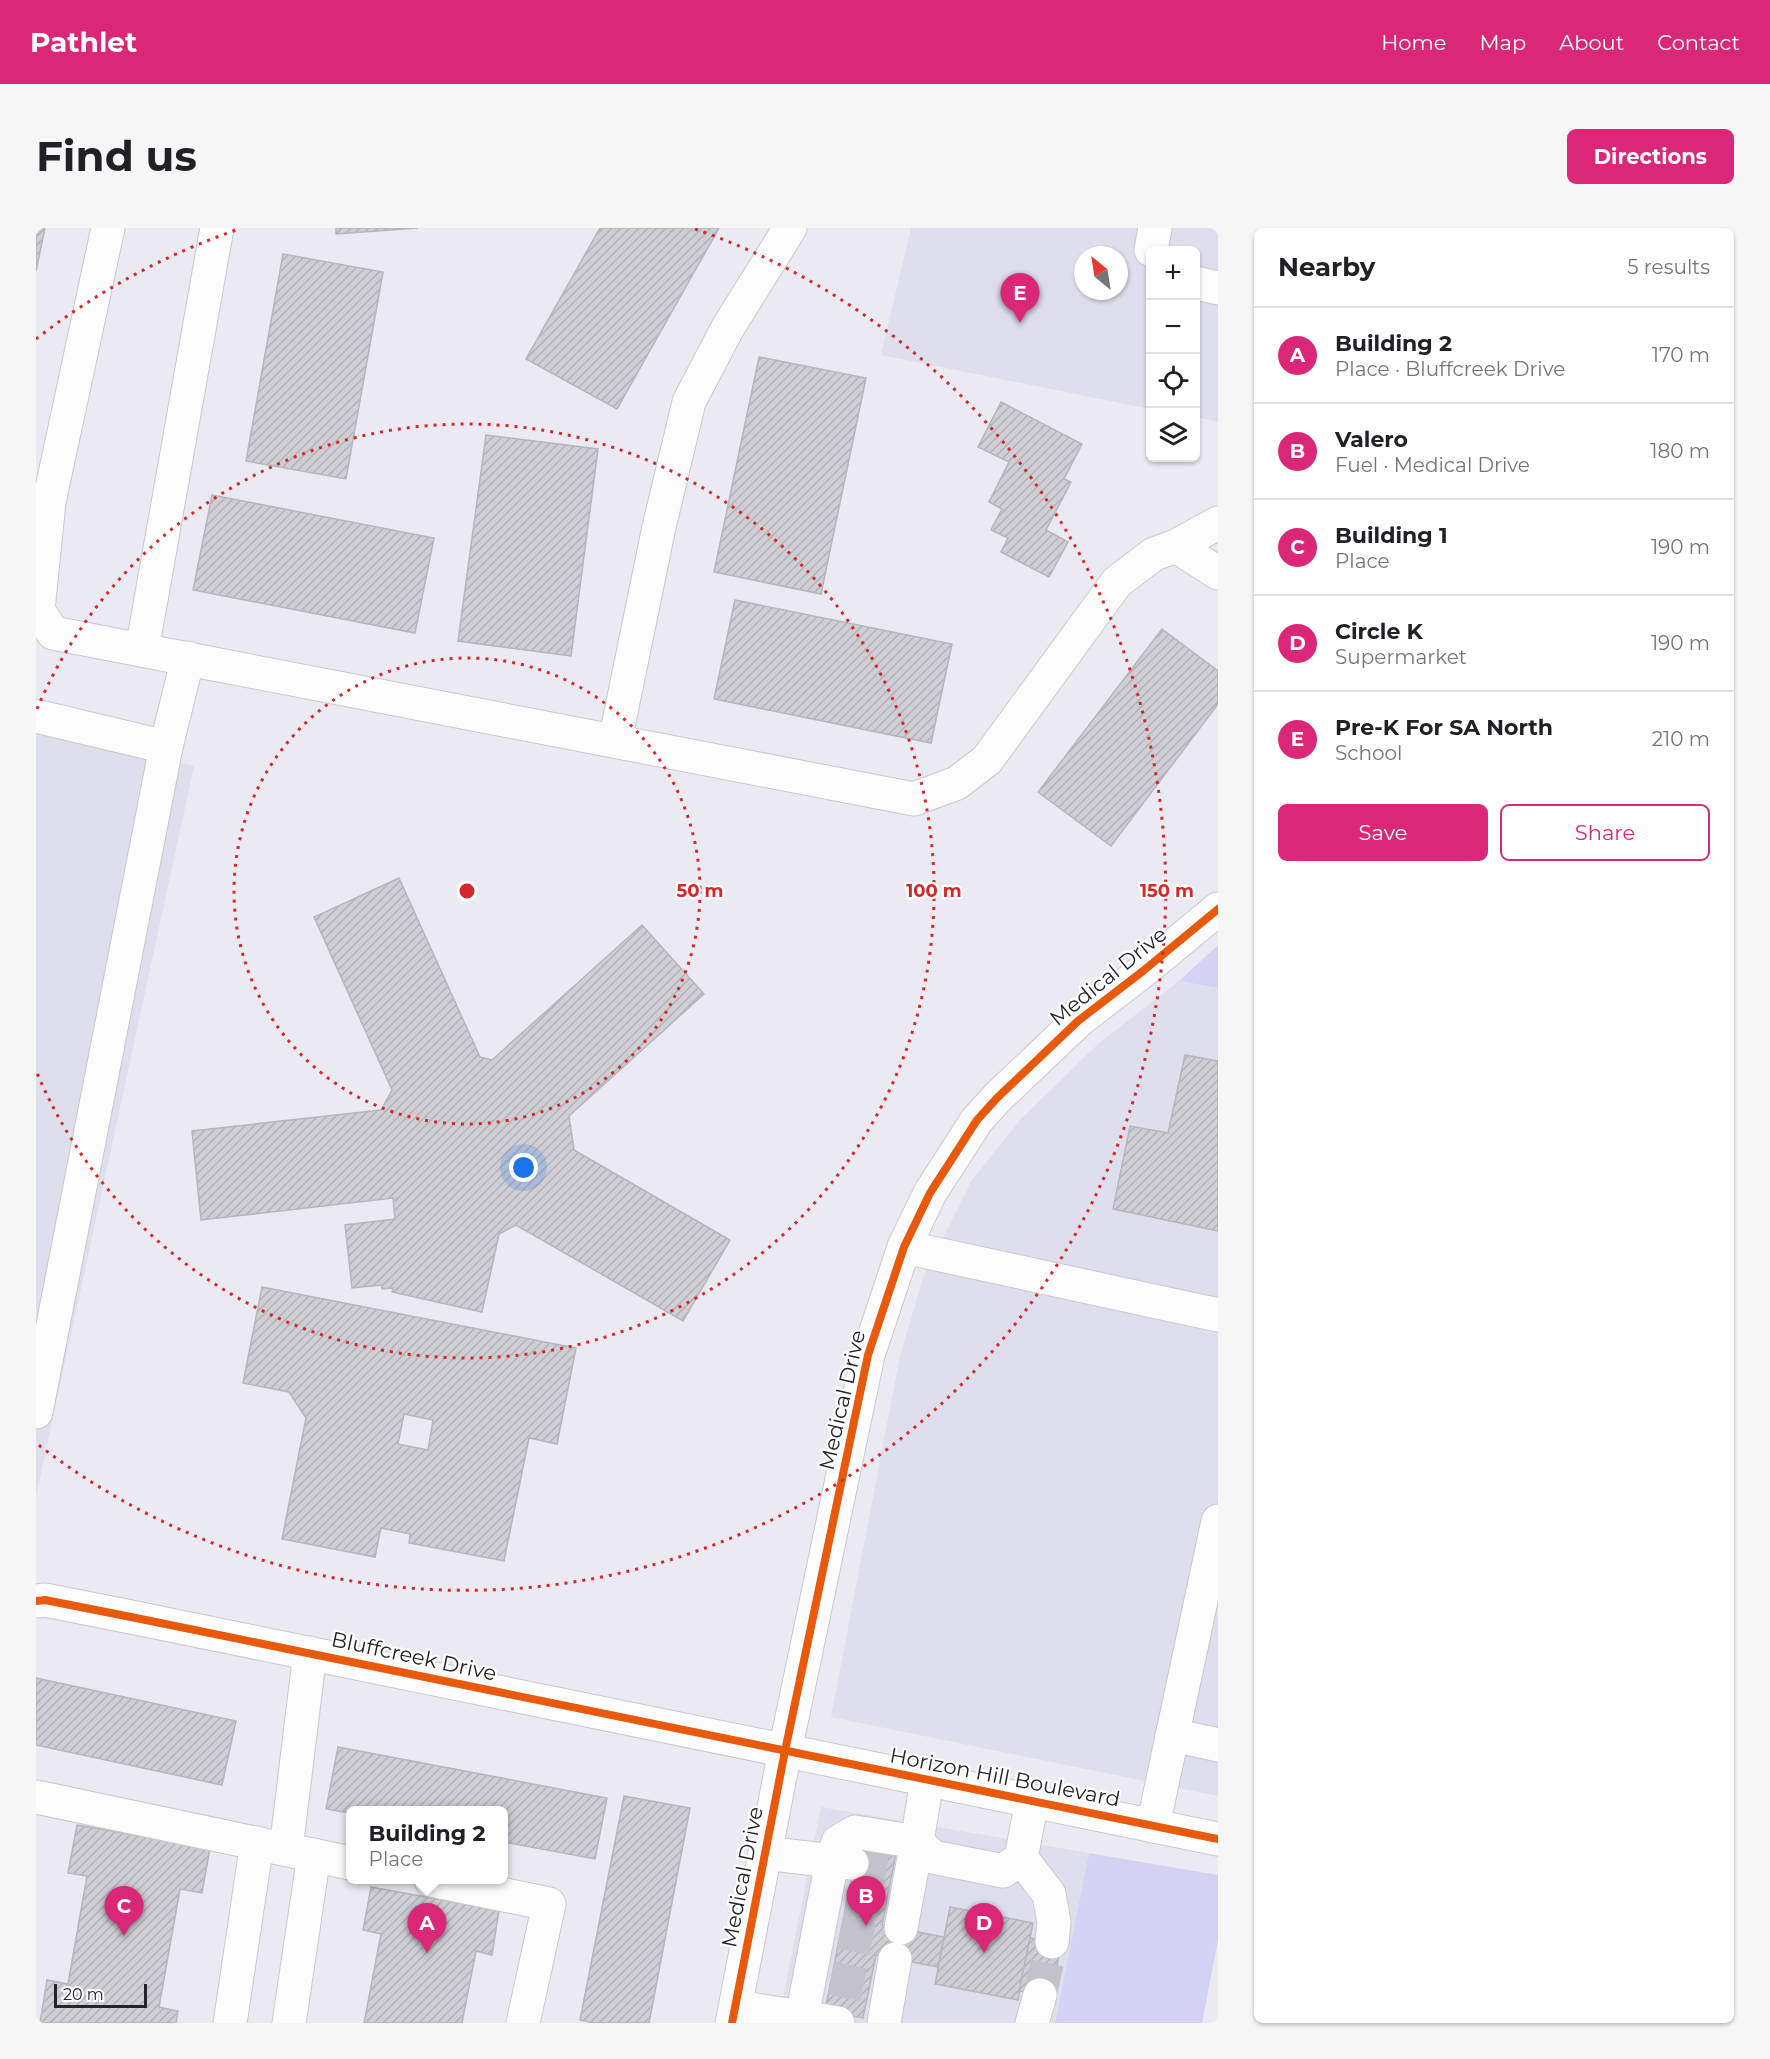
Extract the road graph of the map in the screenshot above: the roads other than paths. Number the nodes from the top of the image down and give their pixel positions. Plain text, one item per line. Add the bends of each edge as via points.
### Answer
1 (108, 228) edge
2 (217, 228) edge
3 (790, 228) edge
4 (1155, 228) edge
5 (1152, 246) edge
6 (1200, 284) edge
7 (1218, 288) edge
8 (1218, 523) edge
9 (1176, 546) junction
10 (1218, 573) edge
11 (142, 650) junction
12 (188, 658) junction
13 (36, 716) edge
14 (615, 741) junction
15 (166, 747) junction
16 (1218, 909) edge
17 (904, 1247) junction
18 (1218, 1315) edge
19 (36, 1412) edge
20 (1218, 1521) edge
21 (36, 1601) edge
22 (310, 1653) junction
23 (1172, 1735) junction
24 (1218, 1745) edge
25 (785, 1751) junction
26 (927, 1780) junction
27 (36, 1797) edge
28 (1032, 1801) junction
29 (1153, 1826) junction
30 (1218, 1839) edge
31 (917, 1842) junction
32 (286, 1849) junction
33 (765, 1853) junction
34 (1021, 1858) junction
35 (346, 1862) edge
36 (843, 1862) junction
37 (451, 1884) edge
38 (1052, 1942) tunnel mouth
39 (734, 2015) edge
40 (802, 2017) junction
41 (230, 2023) edge
42 (290, 2023) edge
43 (523, 2023) edge
44 (838, 2023) edge
45 (884, 2023) edge

1 - 11 street via 49,502 38,610 53,633
2 - 11 street
3 - 14 street via 727,329 689,402
4 - 5 street
6 - 7 street
8 - 9 street
9 - 10 street
9 - 14 street via 1154,554 1117,582 987,760 957,783 914,799
11 - 12 street
12 - 14 street
12 - 15 street
13 - 15 street
15 - 19 street
16 - 17 street, Medical Drive via 1078,1021 977,1120 930,1193
17 - 18 street
17 - 25 street, Medical Drive via 868,1355
20 - 23 street
21 - 22 street, Bluffcreek Drive
22 - 25 street, Bluffcreek Drive
22 - 32 street
23 - 24 street
23 - 29 street
25 - 26 street, Horizon Hill Boulevard
25 - 33 street, Medical Drive
26 - 28 street, Horizon Hill Boulevard
26 - 31 street
27 - 32 street
28 - 29 street, Horizon Hill Boulevard
28 - 34 street
29 - 30 street, Horizon Hill Boulevard
31 - 34 street via 933,1857 1003,1871
31 - 36 street via 855,1832 838,1842
31 - 45 street via 902,1872 896,1926 880,1989
32 - 35 street
32 - 41 street
32 - 42 street
33 - 36 street
33 - 39 street, Medical Drive
34 - 38 street via 1049,1894 1054,1922
36 - 40 street via 821,1976
37 - 43 street via 549,1904
39 - 40 street
40 - 44 street

